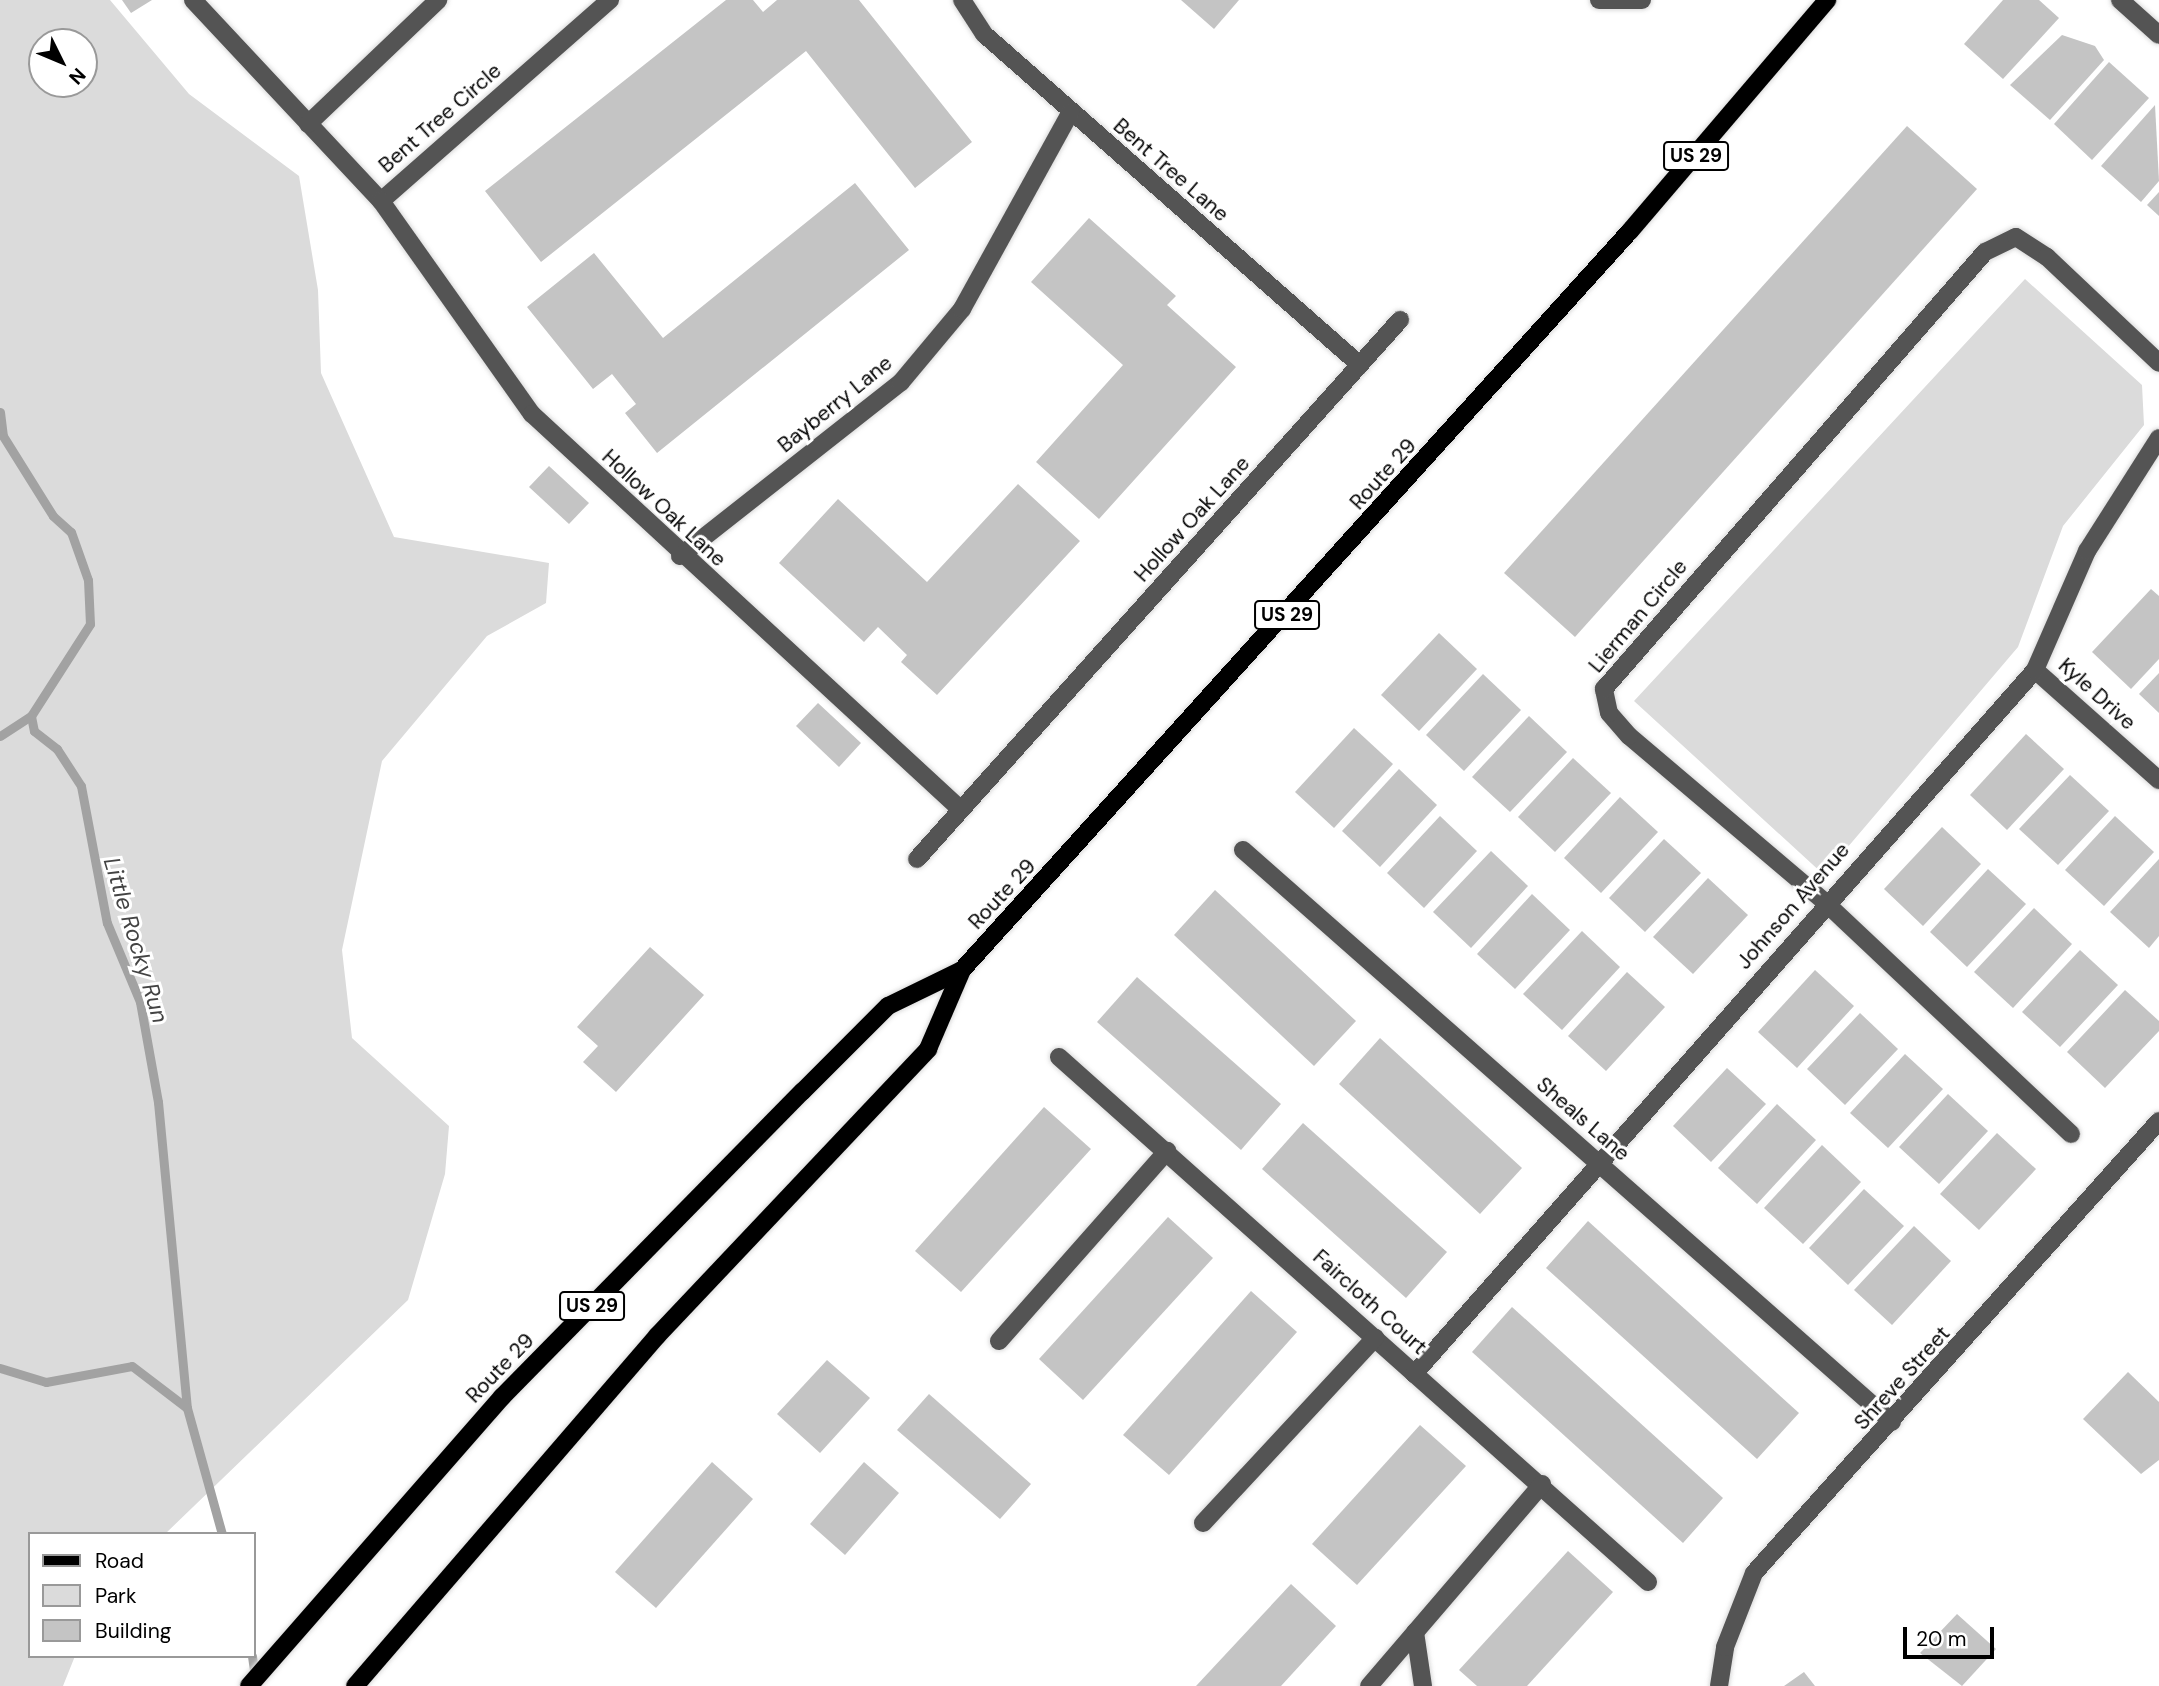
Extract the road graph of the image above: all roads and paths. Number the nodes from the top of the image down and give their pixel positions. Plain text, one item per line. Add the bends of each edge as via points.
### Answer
1 (193, 0) edge
2 (438, 0) edge
3 (610, 0) edge
4 (962, 0) edge
5 (1599, 0) edge
6 (1642, 0) edge
7 (1827, 0) edge
8 (2120, 0) edge
9 (2159, 35) edge
10 (1070, 113) junction
11 (308, 124) junction
12 (381, 201) junction
13 (1400, 320) dead end
14 (2159, 363) edge
15 (1360, 365) junction
16 (2159, 438) edge
17 (680, 556) junction
18 (2035, 670) junction
19 (2159, 780) edge
20 (960, 809) junction
21 (1243, 850) dead end
22 (917, 859) dead end
23 (1825, 902) junction
24 (962, 970) junction
25 (1059, 1057) dead end
26 (2159, 1121) edge
27 (2071, 1134) dead end
28 (1167, 1151) junction
29 (1599, 1164) junction
30 (1375, 1338) junction
31 (999, 1342) dead end
32 (1415, 1374) junction
33 (1892, 1422) junction
34 (1542, 1484) junction
35 (1203, 1523) dead end
36 (1648, 1582) dead end
37 (1415, 1632) junction
38 (249, 1686) edge
39 (355, 1686) edge
40 (1369, 1686) edge
41 (1423, 1686) edge
42 (1719, 1686) edge

1 - 11 street, Bent Tree Circle
2 - 11 street
3 - 12 street, Bent Tree Circle
4 - 10 street, Bent Tree Lane via 984,34
5 - 6 street
7 - 24 main road, Route 29 / US 29 via 1630,231
8 - 9 street
10 - 15 street, Bent Tree Lane
10 - 17 street, Bayberry Lane via 962,309 901,382
11 - 12 street, Bent Tree Circle
12 - 17 street, Hollow Oak Lane via 532,414
13 - 15 street, Hollow Oak Lane
14 - 23 street, Lierman Circle via 2047,257 2016,237 1985,252 1604,689 1609,713 1629,736
15 - 20 street, Hollow Oak Lane
16 - 18 street, Johnson Avenue via 2087,551
17 - 20 street, Hollow Oak Lane
18 - 19 street, Kyle Drive
18 - 23 street, Johnson Avenue
20 - 22 street, Hollow Oak Lane
21 - 29 street, Sheals Lane
23 - 27 street, Lierman Circle
23 - 29 street, Johnson Avenue
24 - 38 main road, Route 29 / US 29 via 888,1006 502,1397
24 - 39 main road, Route 29 / US 29 via 928,1049 657,1336
25 - 28 street, Faircloth Court
26 - 33 street, Shreve Street
28 - 30 street, Faircloth Court
28 - 31 street
29 - 32 street, Johnson Avenue
29 - 33 street, Sheals Lane
30 - 32 street, Faircloth Court
30 - 35 street
32 - 34 street, Faircloth Court
33 - 42 street, Shreve Street via 1755,1573 1725,1647
34 - 36 street, Faircloth Court
34 - 37 street
37 - 40 street
37 - 41 street

